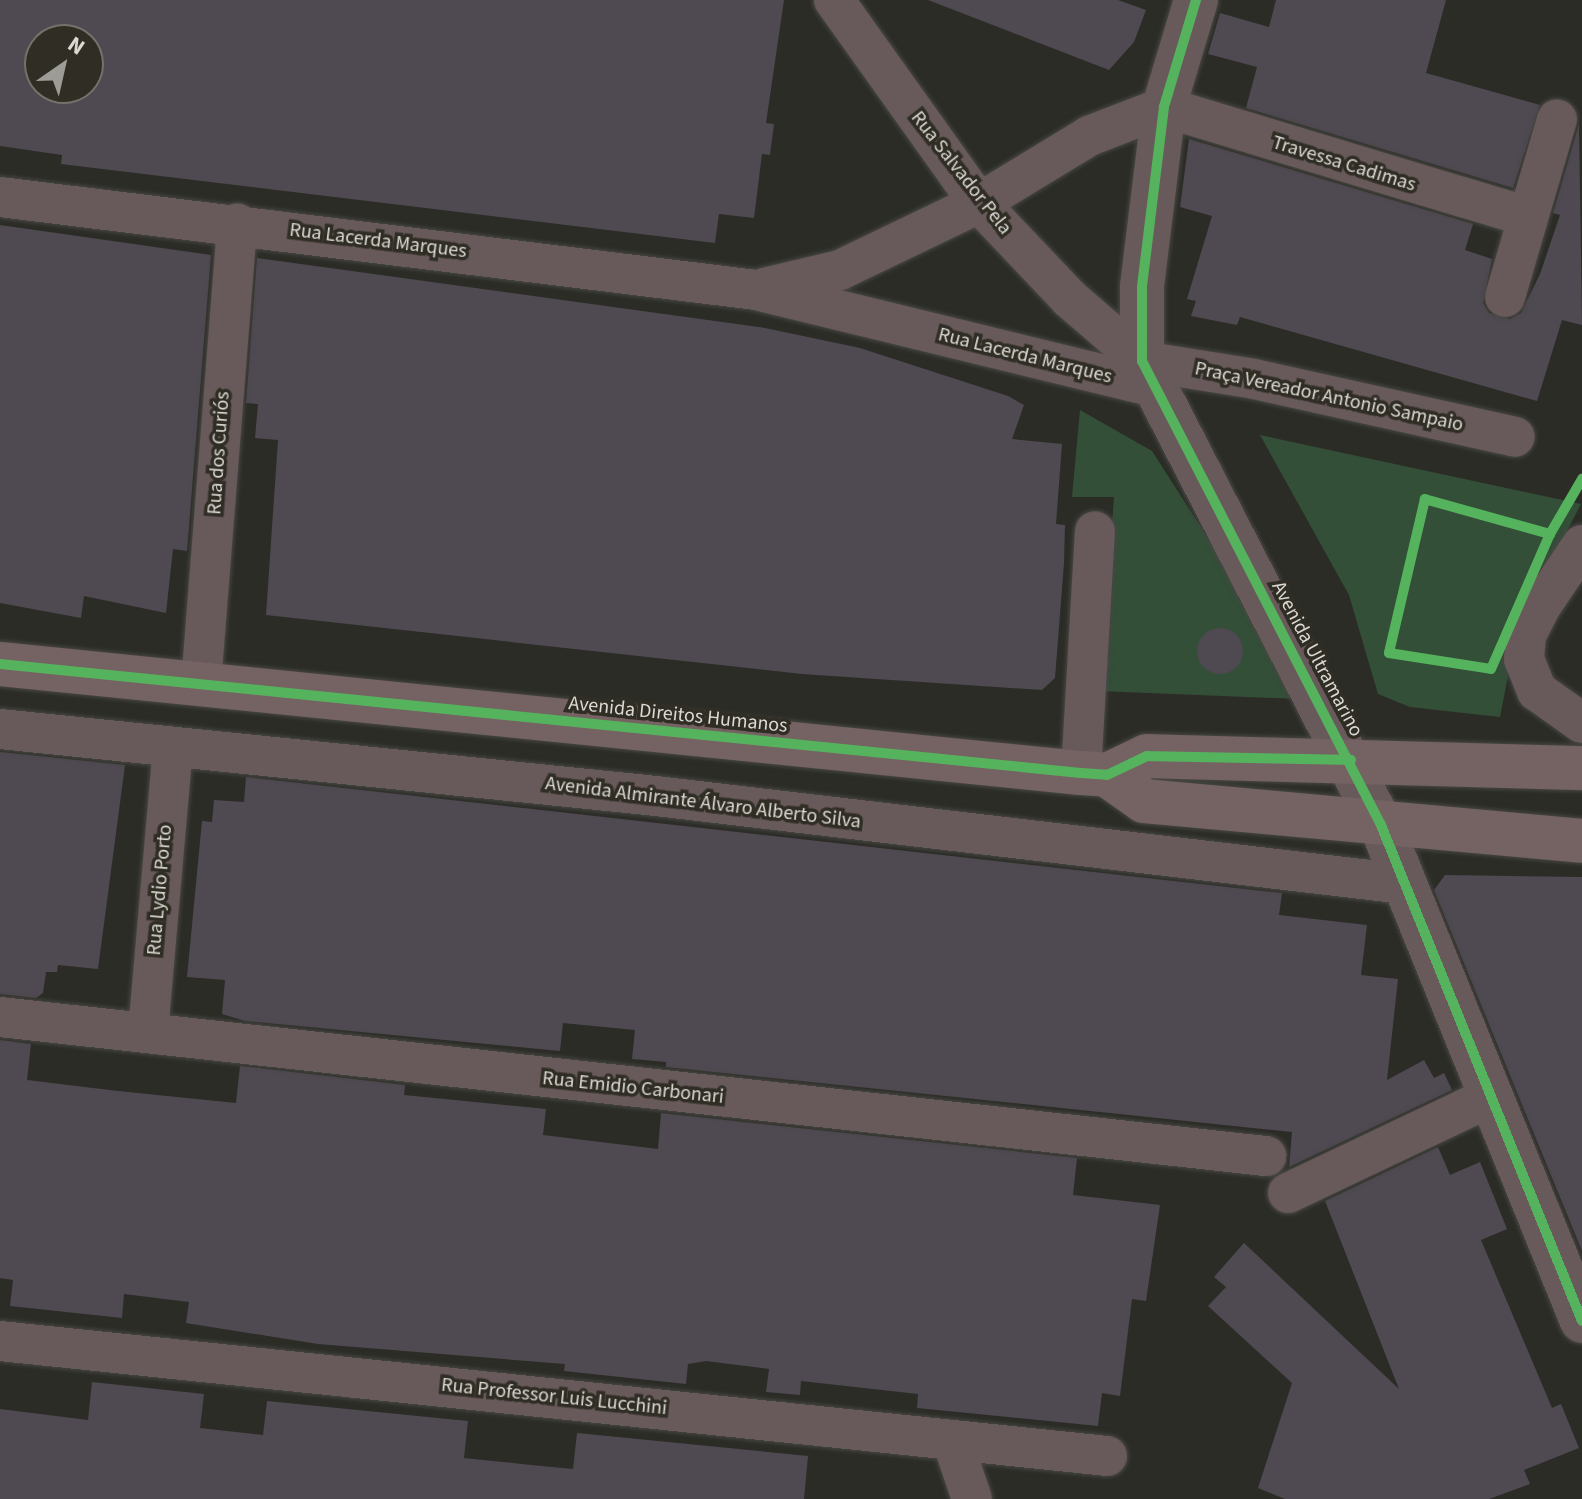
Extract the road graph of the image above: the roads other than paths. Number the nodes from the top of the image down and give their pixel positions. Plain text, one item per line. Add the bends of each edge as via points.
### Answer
1 (1196, 0) edge
2 (836, 1) edge
3 (1164, 107) junction
4 (1557, 119) dead end
5 (0, 197) edge
6 (979, 203) junction
7 (1525, 216) junction
8 (237, 223) junction
9 (756, 290) junction
10 (1505, 297) dead end
11 (1148, 374) junction
12 (1515, 437) dead end
13 (1095, 531) dead end
14 (1582, 545) edge
15 (0, 664) edge
16 (201, 684) junction
17 (1582, 723) edge
18 (0, 729) edge
19 (173, 747) junction
20 (1351, 760) junction
21 (1582, 768) edge
22 (1094, 774) junction
23 (1381, 825) junction
24 (1582, 841) edge
25 (1404, 884) junction
26 (0, 1017) edge
27 (148, 1032) junction
28 (1488, 1098) junction
29 (1266, 1156) dead end
30 (1288, 1193) dead end
31 (1582, 1321) edge
32 (0, 1341) edge
33 (952, 1440) junction
34 (1107, 1456) dead end
35 (972, 1499) edge

1 - 3 street, Avenida Ultramarino
2 - 6 street, Rua Salvador Pela
3 - 6 street, Rua Lacerda Marques via 1089,136
3 - 7 street, Travessa Cadimas
3 - 11 street, Avenida Ultramarino via 1142,287
4 - 7 street
5 - 8 street, Rua Lacerda Marques
6 - 9 street, Rua Lacerda Marques via 840,270
6 - 11 street, Rua Salvador Pela
7 - 10 street
8 - 9 street, Rua Lacerda Marques
8 - 16 street, Rua dos Curiós
9 - 11 street, Rua Lacerda Marques
11 - 12 street, Praça Vereador Antonio Sampaio via 1254,379
11 - 20 street, Avenida Ultramarino
13 - 22 street
14 - 17 street via 1541,606 1526,636 1524,659 1537,691
15 - 16 main road, Avenida Direitos Humanos
16 - 22 main road, Avenida Direitos Humanos
18 - 19 street, Avenida Almirante Álvaro Alberto Silva
19 - 25 street, Avenida Almirante Álvaro Alberto Silva via 656,796
19 - 27 street, Rua Lydio Porto
20 - 21 main road
20 - 22 main road via 1147,756
20 - 23 street, Avenida Ultramarino
22 - 23 main road, Avenida Direitos Humanos via 1144,801
23 - 24 main road, Avenida Direitos Humanos
23 - 25 street, Avenida Ultramarino
25 - 28 street, Avenida Ultramarino
26 - 27 street, Rua Emidio Carbonari
27 - 29 street, Rua Emidio Carbonari
28 - 30 street
28 - 31 street, Avenida Ultramarino
32 - 33 street, Rua Professor Luis Lucchini
33 - 34 street, Rua Professor Luis Lucchini
33 - 35 street

